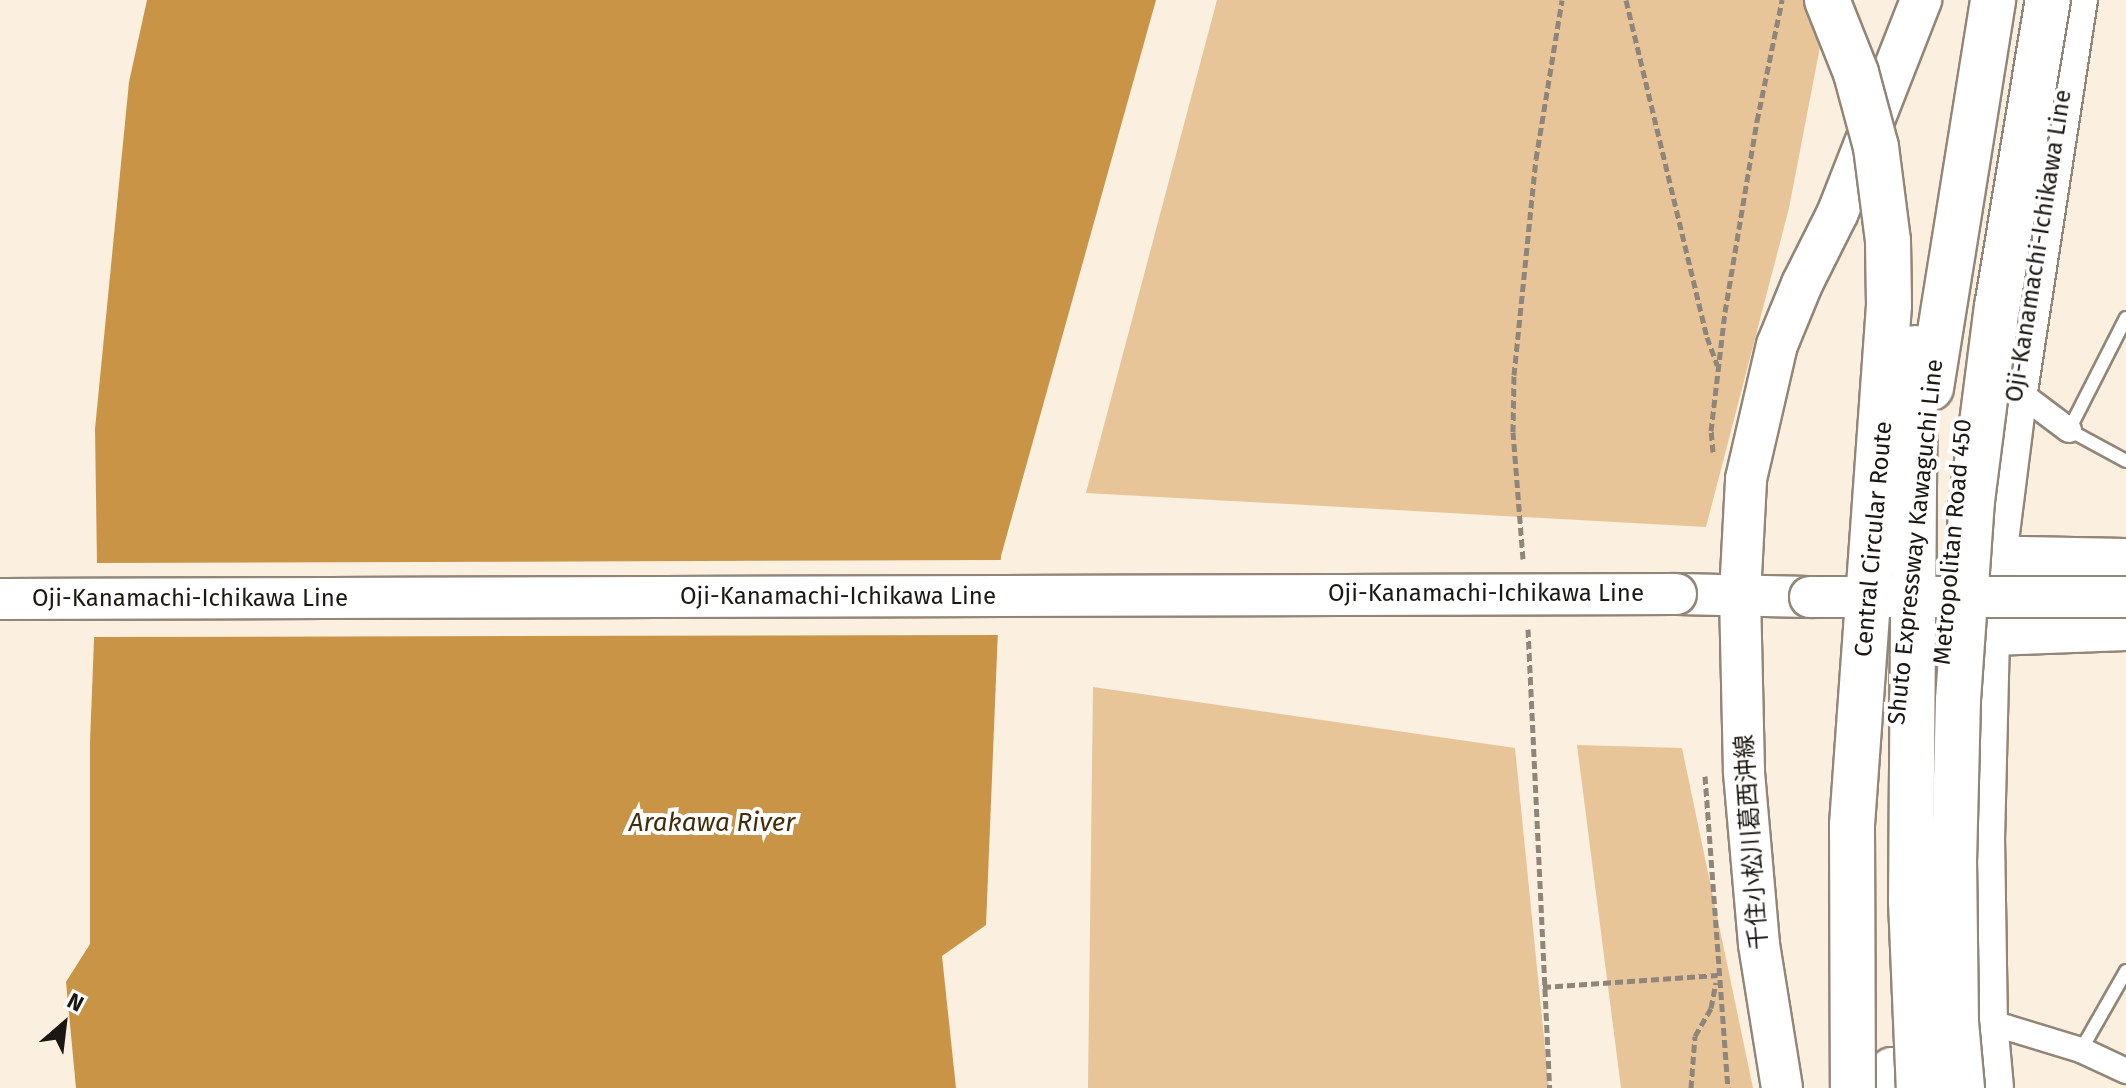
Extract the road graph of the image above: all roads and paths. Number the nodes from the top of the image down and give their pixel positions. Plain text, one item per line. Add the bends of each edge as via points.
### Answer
1 (1562, 0) edge
2 (1626, 0) edge
3 (1782, 0) edge
4 (1827, 0) edge
5 (1845, 0) edge
6 (1921, 0) edge
7 (1993, 0) edge
8 (2029, 0) edge
9 (2048, 0) edge
10 (2077, 0) edge
11 (2124, 326) edge
12 (1717, 366) junction
13 (2017, 391) junction
14 (2069, 430) junction
15 (1713, 457) dead end
16 (2126, 461) edge
17 (1949, 555) junction
18 (1996, 557) junction
19 (2126, 567) edge
20 (1524, 571) dead end
21 (1740, 595) junction
22 (0, 599) edge
23 (1527, 618) dead end
24 (2126, 630) edge
25 (1944, 636) junction
26 (1991, 636) junction
27 (1728, 952) dead end
28 (2126, 971) edge
29 (1718, 975) junction
30 (1543, 987) junction
31 (1989, 1022) junction
32 (2081, 1050) junction
33 (2126, 1071) edge
34 (1899, 1084) edge
35 (1550, 1088) edge
36 (1691, 1088) edge
37 (1782, 1088) edge
38 (1853, 1088) edge
39 (1931, 1088) edge
40 (1962, 1088) edge
41 (1995, 1088) edge

1 - 20 path via 1536,159 1514,375
2 - 12 path
3 - 12 path
4 - 38 highway, Central Circular Route, bridge via 1856,73 1876,147 1888,241 1889,305 1852,825
5 - 34 highway, Central Circular Route, bridge via 1873,67 1894,139 1914,304 1911,901
6 - 21 main road via 1838,212 1777,345 1746,479
7 - 34 highway, Shuto Expressway Kawaguchi Line, bridge via 1943,298 1900,650 1891,829
8 - 17 main road, Metropolitan Road 450 via 1961,434
9 - 40 highway, bridge via 1997,307 1972,501 1958,700 1954,863
10 - 13 main road, Oji-Kanamachi-Ichikawa Line
11 - 14 lane
12 - 15 path
13 - 14 street
13 - 18 main road, Oji-Kanamachi-Ichikawa Line
14 - 16 lane
17 - 18 main road
17 - 25 main road, Metropolitan Road 450
18 - 19 main road
18 - 26 main road, Oji-Kanamachi-Ichikawa Line
19 - 21 main road, Oji-Kanamachi-Ichikawa Line, bridge via 1810,597
21 - 22 main road, Oji-Kanamachi-Ichikawa Line, bridge
21 - 37 main road, 千住小松川葛西沖線 via 1750,852
23 - 30 path
24 - 26 main road
25 - 26 main road
25 - 39 main road, Metropolitan Road 450 via 1929,927
26 - 31 main road, Metropolitan Road 450
27 - 29 path
28 - 32 lane
29 - 30 path
29 - 36 path via 1711,1008 1695,1036
30 - 35 path
31 - 32 street
31 - 41 main road, Metropolitan Road 450
32 - 33 street

